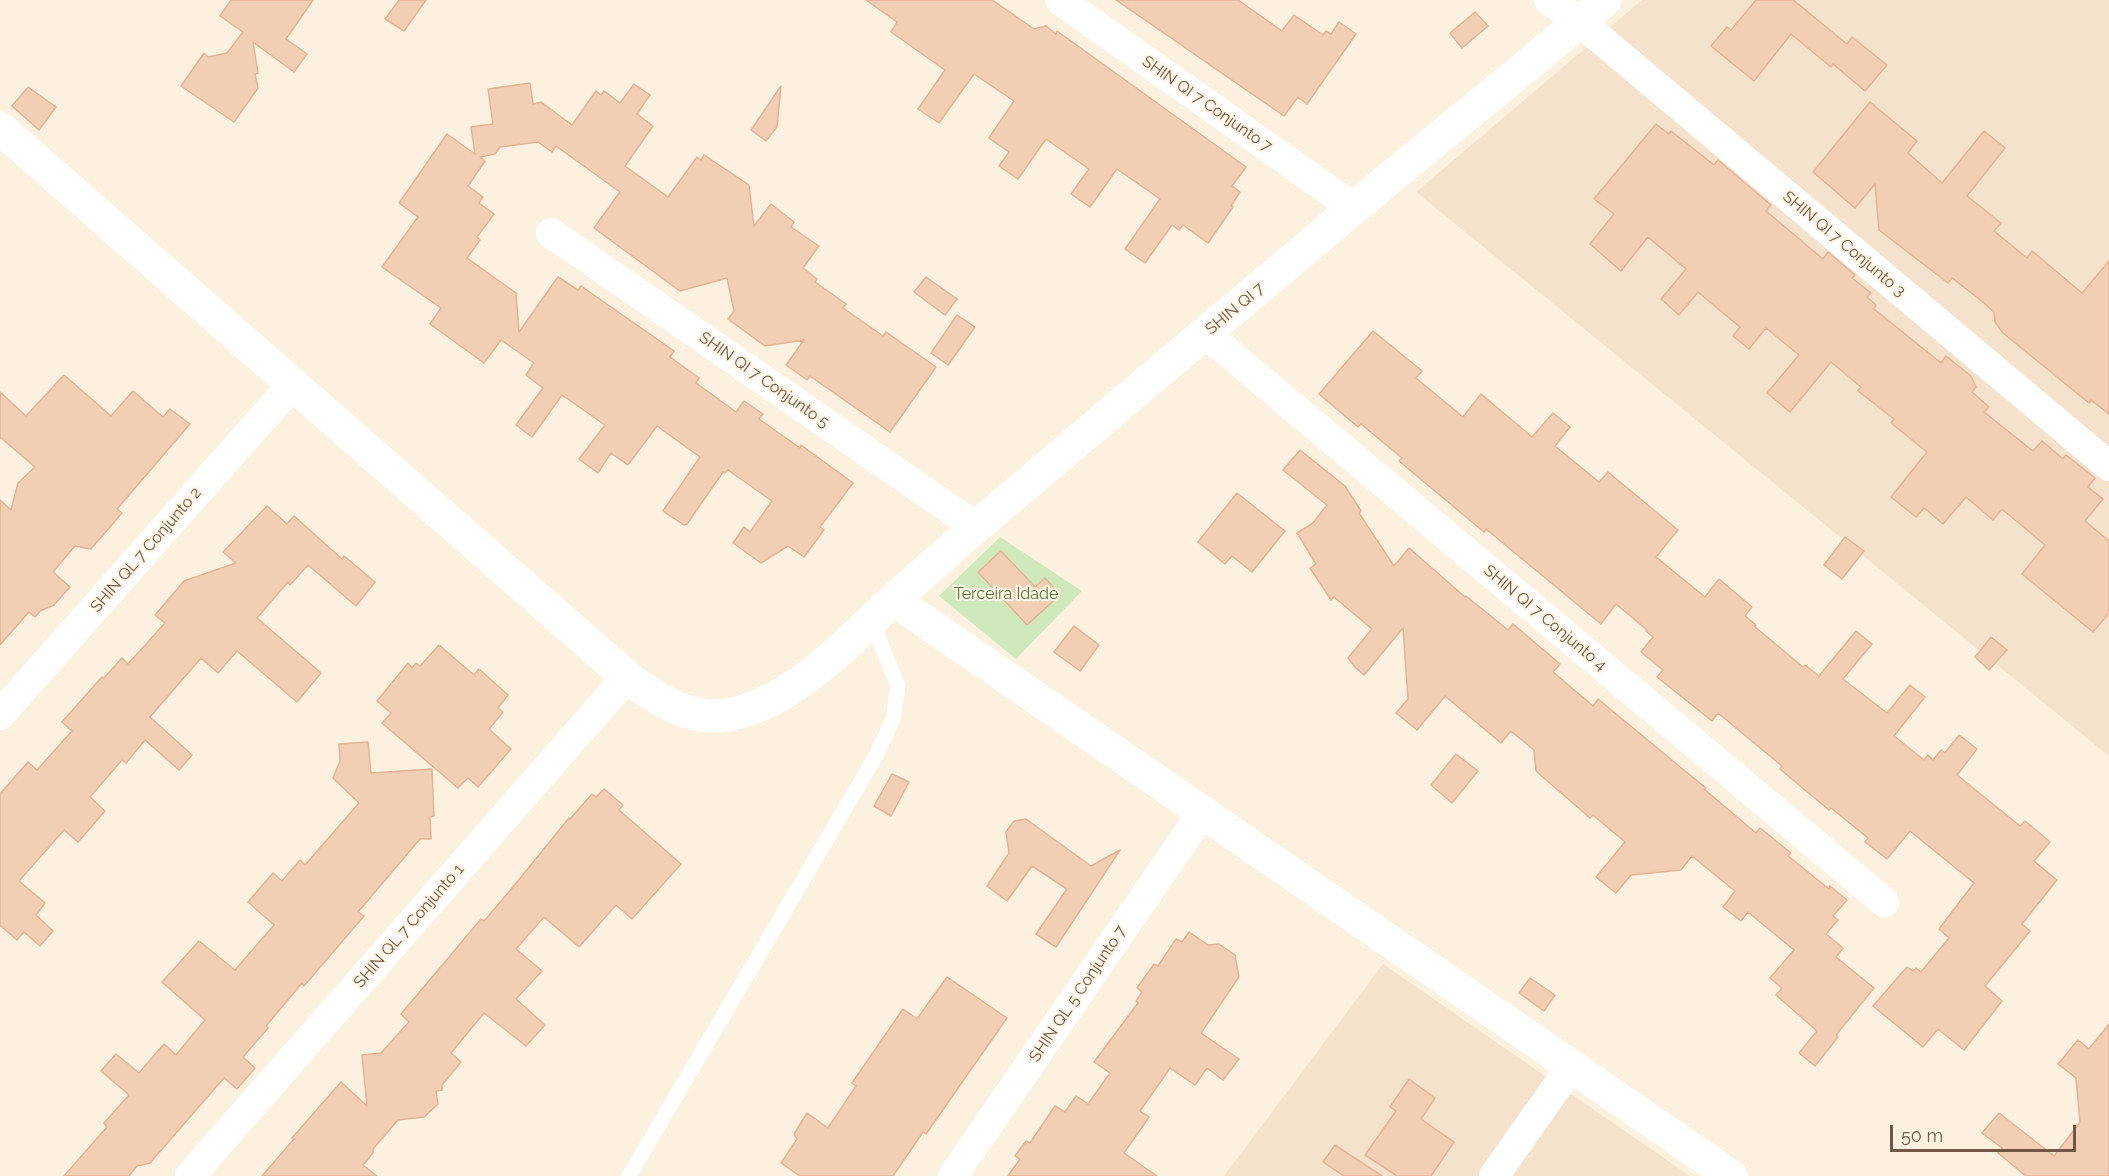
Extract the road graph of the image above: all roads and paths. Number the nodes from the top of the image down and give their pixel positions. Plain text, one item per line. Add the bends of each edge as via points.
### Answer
1 (1060, 0) edge
2 (1549, 0) edge
3 (1605, 0) edge
4 (1580, 22) junction
5 (0, 128) edge
6 (1354, 208) junction
7 (551, 233) dead end
8 (1206, 334) junction
9 (293, 384) junction
10 (2109, 466) edge
11 (976, 527) junction
12 (882, 610) junction
13 (627, 676) junction
14 (0, 715) edge
15 (1203, 812) junction
16 (1884, 902) dead end
17 (1571, 1067) junction
18 (190, 1176) edge
19 (629, 1176) edge
20 (953, 1176) edge
21 (1494, 1176) edge
22 (1731, 1176) edge

1 - 6 street, SHIN QI 7 Conjunto 7
2 - 4 street
3 - 4 street, SHIN QI 7
4 - 6 street, SHIN QI 7
4 - 10 street, SHIN QI 7 Conjunto 3
5 - 9 street, SHIN QI 7
6 - 8 street, SHIN QI 7
7 - 11 street, SHIN QI 7 Conjunto 5
8 - 11 street, SHIN QI 7
8 - 16 street, SHIN QI 7 Conjunto 4
9 - 13 street, SHIN QI 7
9 - 14 street, SHIN QL 7 Conjunto 2
11 - 12 street, SHIN QI 7
12 - 13 street, SHIN QI 7 via 789,690 747,711 712,715 675,709
12 - 15 street
12 - 19 lane via 898,686 893,719 878,754
13 - 18 street, SHIN QL 7 Conjunto 1
15 - 17 street
15 - 20 street, SHIN QL 5 Conjunto 7
17 - 21 street
17 - 22 street

